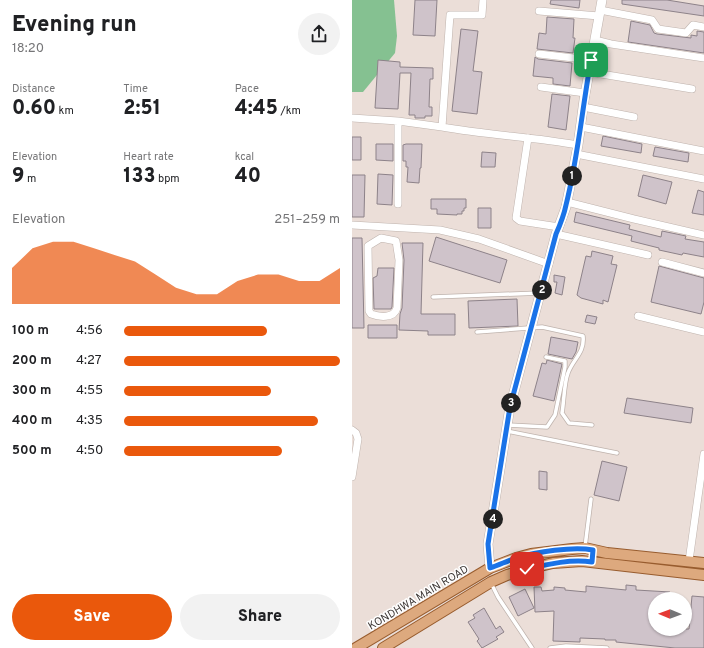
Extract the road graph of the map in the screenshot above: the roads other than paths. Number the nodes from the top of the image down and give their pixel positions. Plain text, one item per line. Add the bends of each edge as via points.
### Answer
1 (483, 0) edge
2 (602, 0) edge
3 (539, 11) dead end
4 (600, 13) junction
5 (704, 27) edge
6 (595, 40) junction
7 (538, 54) dead end
8 (704, 58) edge
9 (591, 60) junction
10 (589, 72) junction
11 (541, 87) dead end
12 (692, 89) dead end
13 (585, 93) junction
14 (583, 107) junction
15 (634, 117) dead end
16 (352, 118) edge
17 (398, 121) junction
18 (442, 127) junction
19 (581, 127) junction
20 (528, 138) junction
21 (577, 150) junction
22 (704, 151) edge
23 (704, 179) edge
24 (567, 202) junction
25 (398, 204) dead end
26 (352, 225) edge
27 (380, 226) junction
28 (558, 230) junction
29 (704, 235) edge
30 (381, 238) junction
31 (648, 255) dead end
32 (662, 262) dead end
33 (549, 264) junction
34 (704, 273) edge
35 (541, 293) junction
36 (433, 297) dead end
37 (638, 316) dead end
38 (531, 328) junction
39 (477, 332) dead end
40 (704, 332) edge
41 (546, 356) dead end
42 (592, 425) dead end
43 (507, 428) junction
44 (352, 430) edge
45 (617, 453) dead end
46 (704, 454) edge
47 (352, 477) edge
48 (591, 499) dead end
49 (589, 549) junction
50 (689, 561) junction
51 (592, 562) junction
52 (704, 563) edge
53 (490, 568) junction
54 (704, 575) edge
55 (491, 582) junction
56 (367, 645) edge
57 (356, 648) edge
58 (383, 648) edge
59 (532, 648) edge
60 (550, 648) edge
61 (608, 648) edge

1 - 18 street via 482,15 450,15
2 - 4 street
3 - 4 street
4 - 5 street via 652,20 658,29 686,33 693,25
4 - 6 street
6 - 8 street
6 - 9 street
7 - 9 street
9 - 10 street
10 - 12 street
10 - 13 street
11 - 13 street
13 - 14 street
14 - 15 street
14 - 19 street
16 - 17 street
17 - 18 street
17 - 25 street
18 - 20 street
19 - 21 street
19 - 22 street
20 - 21 street
20 - 28 street via 516,218
21 - 23 street
21 - 24 street
24 - 28 street
24 - 29 street
26 - 27 street
27 - 30 street
27 - 33 street via 440,230 479,238
28 - 31 street
28 - 33 street
30 - 30 street via 368,246 369,311 370,314 386,317 393,315 397,308 399,260 396,241
32 - 34 street
33 - 35 street
35 - 36 lane
35 - 38 street
37 - 40 street
38 - 39 lane
38 - 42 lane via 542,327 583,336 584,343 568,372 562,413 569,423
38 - 43 street
41 - 43 lane via 564,361 565,367 555,415 547,427
43 - 45 lane
43 - 53 street via 488,544
44 - 47 street via 358,439
46 - 50 street
48 - 49 lane via 586,536
49 - 50 main road, KONDHWA MAIN ROAD
49 - 51 main road
49 - 53 main road, KONDHWA MAIN ROAD via 531,554
50 - 52 main road, KONDHWA MAIN ROAD
51 - 54 main road
51 - 55 main road via 553,563
53 - 56 main road, KONDHWA MAIN ROAD
55 - 58 main road
55 - 59 lane
56 - 57 main road, KONDHWA MAIN ROAD
60 - 61 lane

